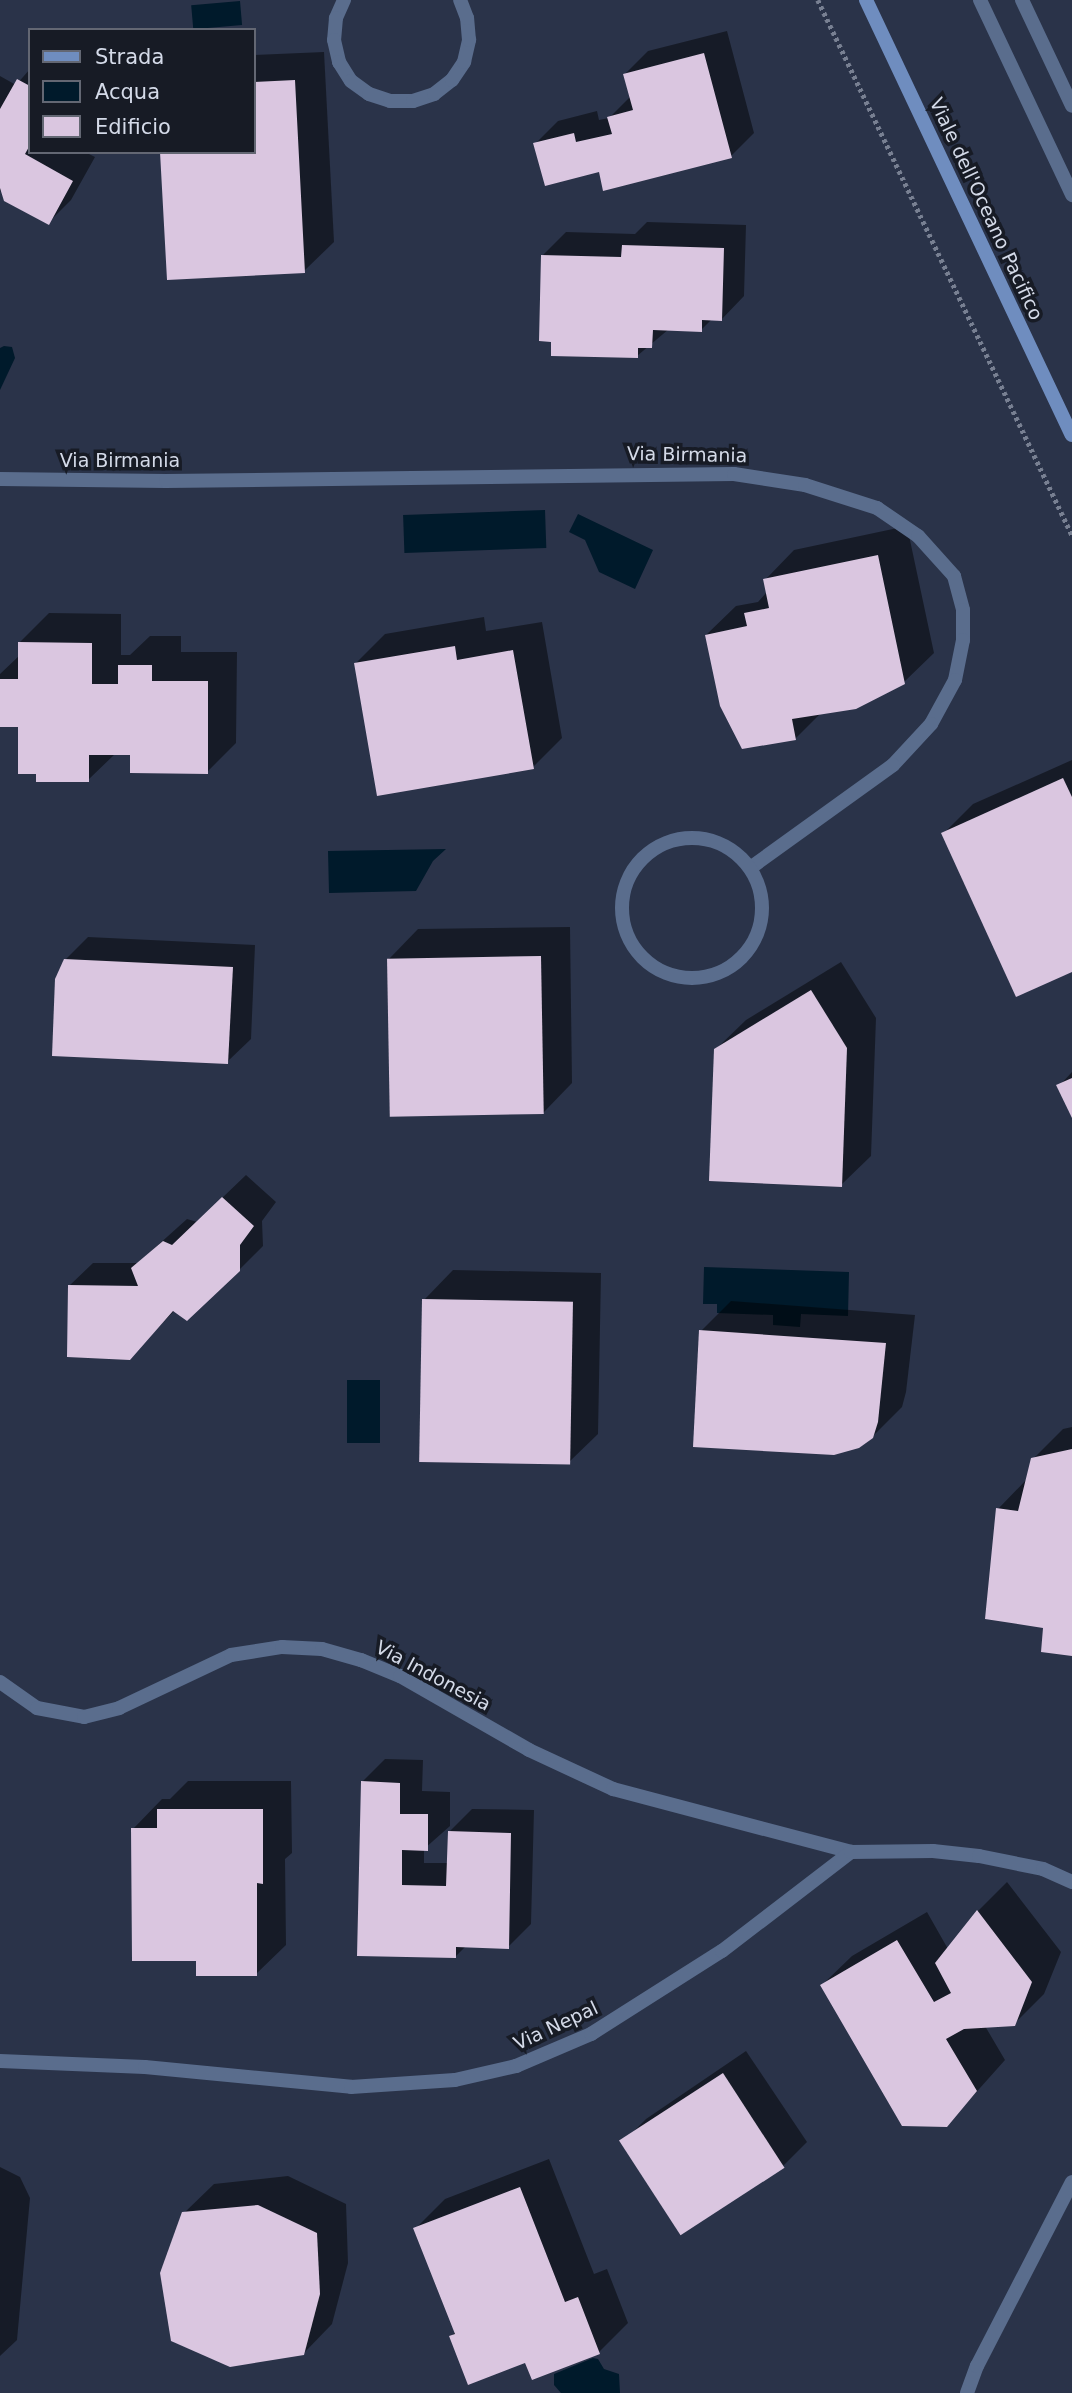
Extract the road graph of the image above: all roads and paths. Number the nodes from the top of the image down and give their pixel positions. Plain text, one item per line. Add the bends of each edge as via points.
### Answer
1 (344, 0) edge
2 (460, 0) edge
3 (818, 0) edge
4 (866, 0) edge
5 (980, 0) edge
6 (1022, 0) edge
7 (1072, 106) edge
8 (1072, 195) edge
9 (1072, 435) edge
10 (0, 479) edge
11 (1072, 535) edge
12 (750, 868) junction
13 (0, 1682) edge
14 (851, 1852) junction
15 (1072, 1882) edge
16 (0, 2061) edge
17 (1072, 2182) edge
18 (967, 2393) edge

1 - 2 street via 334,40 339,62 351,81 369,94 413,102 452,80 464,62 469,40
3 - 11 path
4 - 9 main road, Viale dell'Oceano Pacifico
5 - 8 street
6 - 7 street
10 - 12 street, Via Birmania via 734,474 805,485 877,508 918,536 954,576 963,610 955,680 931,724 893,765
12 - 12 street via 733,850 712,840 688,837 664,843 644,856 622,897 622,921 631,943 645,961 675,975 709,977 730,968 747,953 759,933 763,911 760,888
13 - 14 street, Via Indonesia via 37,1708 84,1717 119,1708 231,1655 282,1647 323,1649 400,1676 517,1744 594,1782
14 - 15 street via 933,1851 979,1856 1043,1870
14 - 16 street, Via Nepal via 722,1951 667,1987 580,2040 503,2071 433,2083 351,2087 145,2067
17 - 18 street

